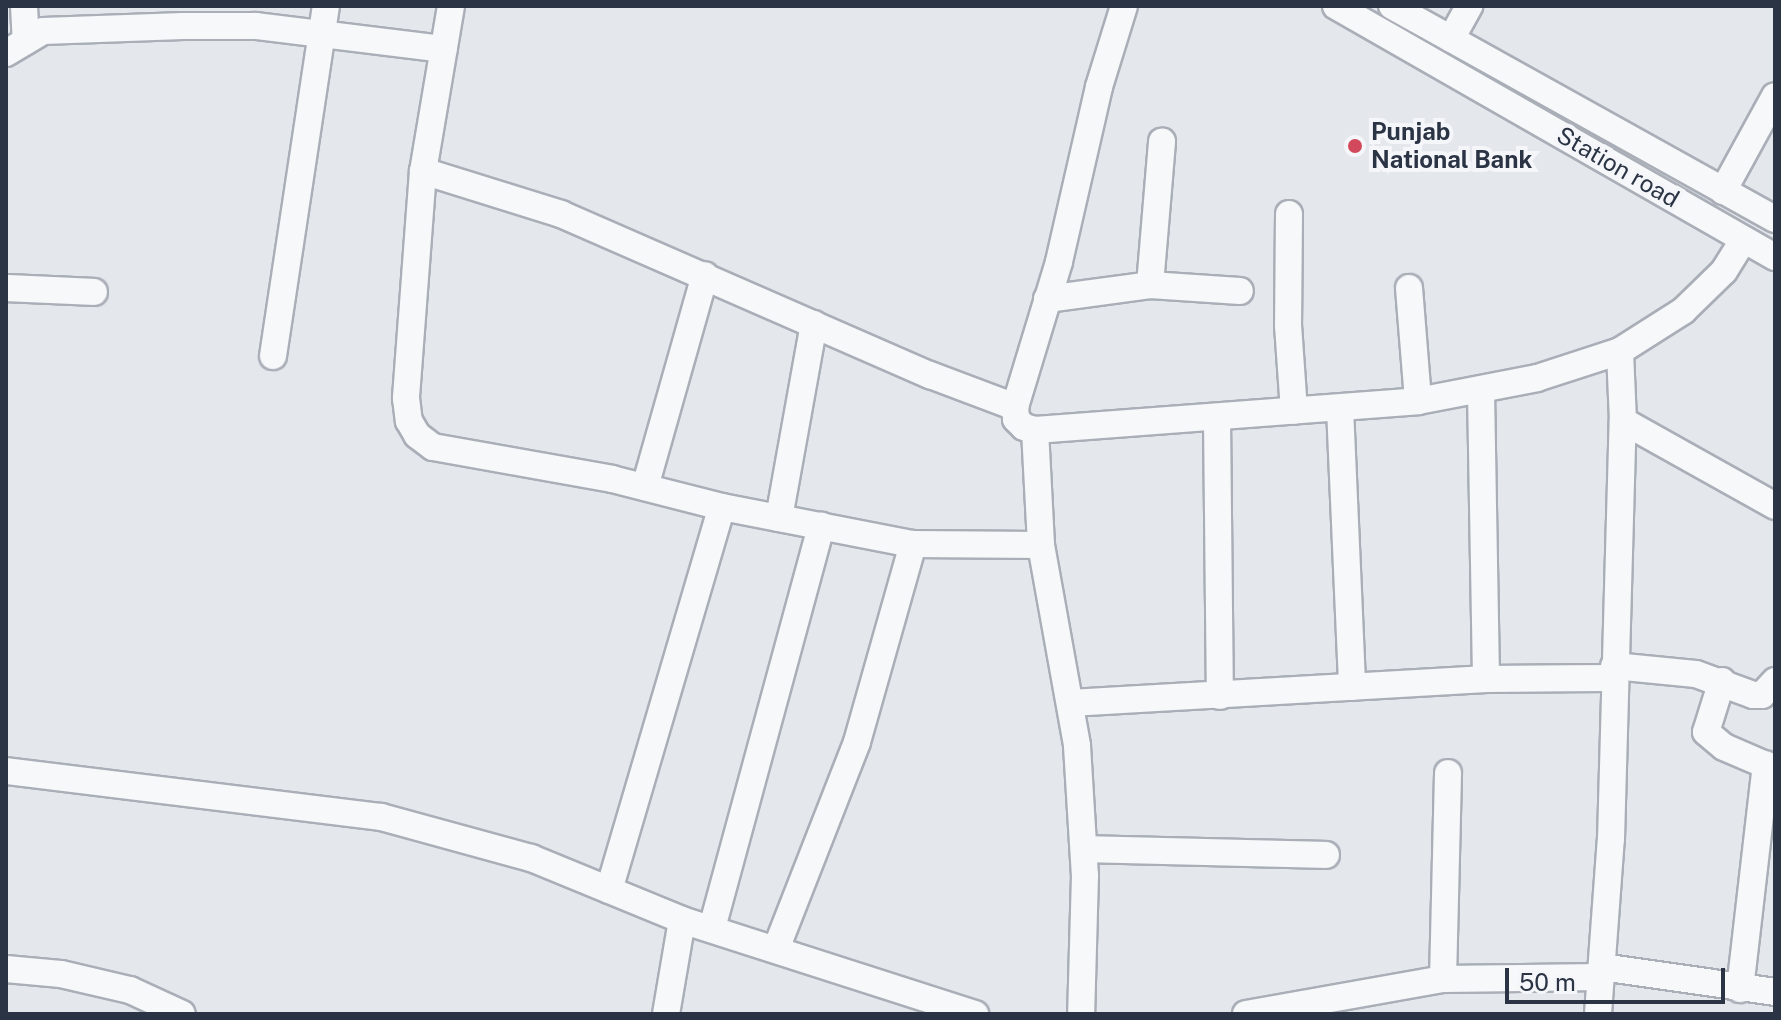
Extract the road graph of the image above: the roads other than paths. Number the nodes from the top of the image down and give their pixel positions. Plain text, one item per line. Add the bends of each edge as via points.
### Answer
1 (24, 6) edge
2 (326, 6) edge
3 (451, 6) edge
4 (1124, 6) edge
5 (1336, 6) edge
6 (1392, 6) edge
7 (1469, 6) edge
8 (184, 16) edge
9 (321, 32) junction
10 (1451, 39) junction
11 (16, 47) edge
12 (444, 49) junction
13 (1775, 96) edge
14 (1162, 142) dead end
15 (423, 171) junction
16 (1723, 191) junction
17 (1289, 214) dead end
18 (1775, 219) edge
19 (1743, 240) junction
20 (1775, 257) edge
21 (705, 275) junction
22 (1150, 285) junction
23 (6, 288) edge
24 (1409, 288) dead end
25 (1240, 291) dead end
26 (94, 292) dead end
27 (1047, 299) junction
28 (814, 324) junction
29 (1620, 351) junction
30 (273, 356) dead end
31 (1481, 391) junction
32 (1418, 401) junction
33 (1015, 407) junction
34 (1340, 408) junction
35 (1294, 411) junction
36 (1217, 418) junction
37 (1623, 421) junction
38 (1035, 430) junction
39 (645, 487) junction
40 (1775, 506) edge
41 (722, 507) junction
42 (779, 518) junction
43 (821, 526) junction
44 (913, 544) junction
45 (1041, 545) junction
46 (1614, 672) junction
47 (1486, 679) junction
48 (1722, 681) junction
49 (1775, 681) edge
50 (1352, 687) junction
51 (1220, 696) junction
52 (1070, 703) junction
53 (1770, 767) edge
54 (6, 771) edge
55 (1448, 773) dead end
56 (1084, 849) junction
57 (1326, 855) dead end
58 (609, 890) junction
59 (682, 920) junction
60 (712, 928) junction
61 (776, 949) junction
62 (6, 969) edge
63 (1602, 972) junction
64 (1443, 979) junction
65 (1740, 989) junction
66 (1775, 992) edge
67 (182, 1014) edge
68 (666, 1014) edge
69 (975, 1014) edge
70 (1081, 1014) edge
71 (1246, 1014) edge
72 (1598, 1014) edge

1 - 11 street
2 - 9 street
3 - 12 street
4 - 27 street
5 - 19 street, Station road
6 - 10 street, Station road
7 - 10 street
8 - 9 street
8 - 11 street via 43,31
9 - 12 street
9 - 30 street
10 - 16 street, Station road
12 - 15 street
13 - 16 street
14 - 22 street
15 - 21 street via 561,214
15 - 39 street via 406,398 417,435 433,447
16 - 18 street, Station road
17 - 35 street via 1287,312
19 - 20 street, Station road
19 - 29 street via 1724,271 1683,311
21 - 28 street
21 - 39 street
22 - 25 street
22 - 27 street
23 - 26 street
24 - 32 street
27 - 33 street
28 - 33 street
28 - 42 street
29 - 31 street
29 - 37 street
31 - 32 street
31 - 47 street
32 - 34 street
33 - 38 street via 1016,419
34 - 35 street
34 - 50 street
35 - 36 street
36 - 38 street
36 - 51 street
37 - 40 street
37 - 46 street
38 - 45 street
39 - 41 street
41 - 42 street
41 - 58 street
42 - 43 street
43 - 44 street
43 - 60 street
44 - 45 street
44 - 61 street via 857,742
45 - 52 street
46 - 47 street
46 - 48 street
46 - 63 street
47 - 50 street
48 - 49 street via 1753,695 1762,695
48 - 53 street via 1706,732 1724,747
50 - 51 street
51 - 52 street
52 - 56 street
53 - 65 street
54 - 58 street via 381,817 531,858
55 - 64 street
56 - 57 street
56 - 70 street
58 - 59 street
59 - 60 street
59 - 68 street
60 - 61 street
61 - 69 street
62 - 67 street via 61,974 130,990
63 - 64 street
63 - 65 street
63 - 72 street
64 - 71 street
65 - 66 street

